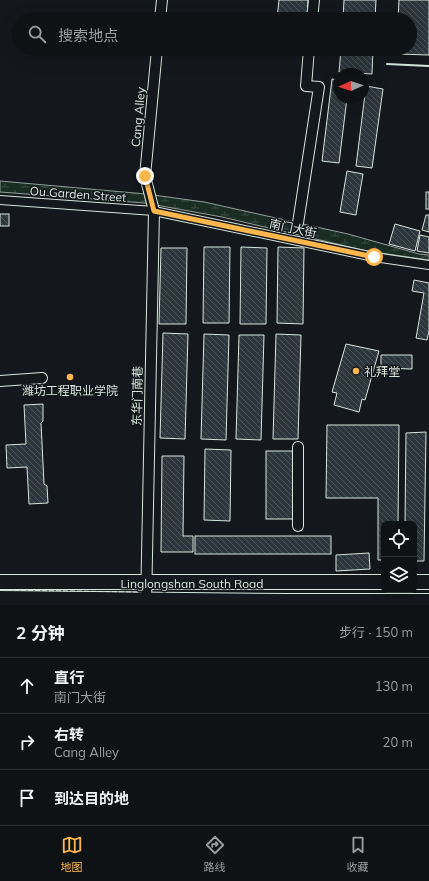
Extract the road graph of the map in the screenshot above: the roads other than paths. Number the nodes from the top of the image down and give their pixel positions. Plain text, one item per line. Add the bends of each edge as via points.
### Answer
1 (162, 0) edge
2 (314, 0) edge
3 (161, 12) edge
4 (313, 12) edge
5 (156, 56) edge
6 (308, 56) edge
7 (0, 200) edge
8 (154, 211) junction
9 (298, 223) dead end
10 (429, 265) edge
11 (42, 378) dead end
12 (0, 381) edge
13 (298, 447) dead end
14 (298, 526) dead end
15 (0, 582) edge
16 (146, 582) junction
17 (381, 582) edge
18 (417, 582) edge
19 (429, 582) edge
20 (0, 598) edge
21 (429, 601) edge
22 (146, 602) edge
23 (243, 603) edge

1 - 3 street
2 - 4 street
5 - 8 street, Cang Alley via 145,176
6 - 9 street via 306,86 319,87
7 - 8 street, Ou Garden Street
8 - 10 street, 南门大街 via 374,257
8 - 16 street, 东华门南巷
11 - 12 street
13 - 14 street
15 - 16 main road, Linglongshan South Road
16 - 17 main road, Linglongshan South Road
16 - 22 street, 东华门南巷
18 - 19 main road
20 - 22 main road, Linglongshan South Road
21 - 23 main road, Linglongshan South Road
22 - 23 main road, Linglongshan South Road

